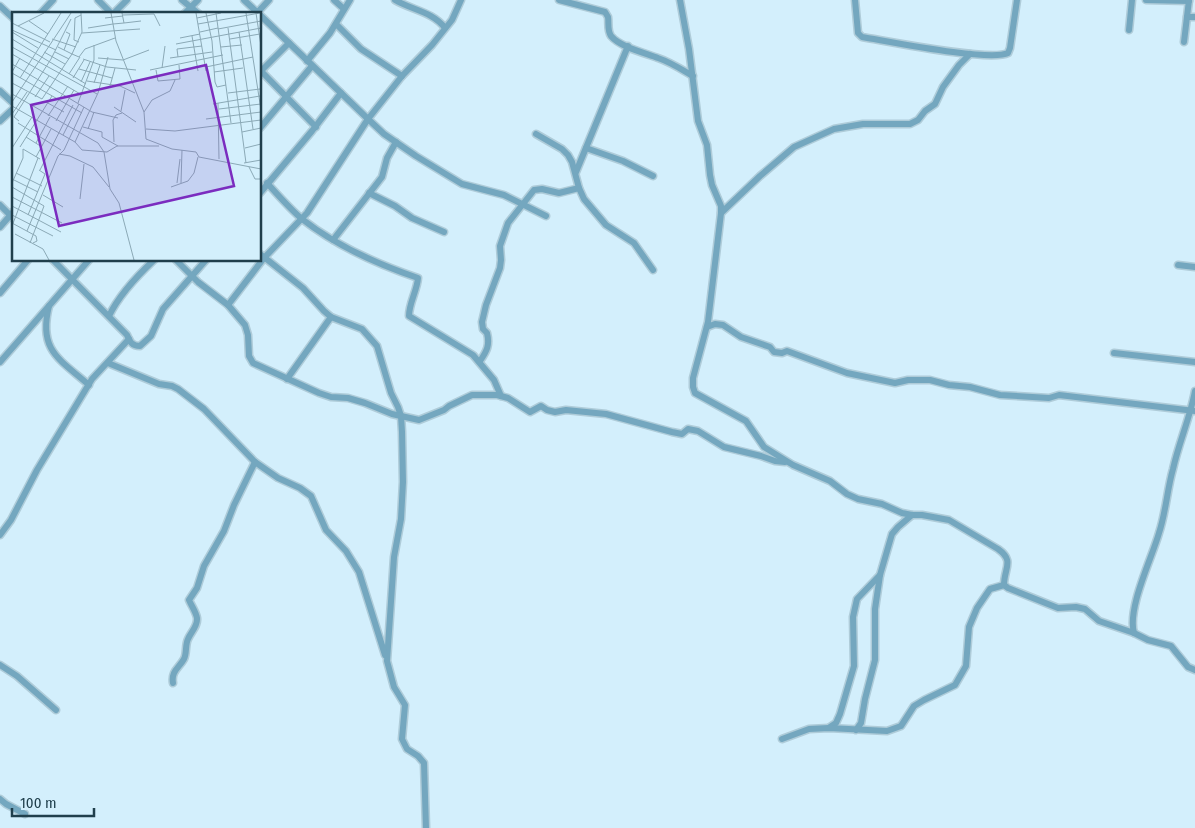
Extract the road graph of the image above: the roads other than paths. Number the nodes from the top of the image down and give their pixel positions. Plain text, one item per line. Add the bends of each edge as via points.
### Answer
1 (53, 0) edge
2 (98, 0) edge
3 (127, 0) edge
4 (182, 0) edge
5 (198, 0) edge
6 (244, 0) edge
7 (269, 0) edge
8 (334, 0) edge
9 (350, 0) edge
10 (395, 0) edge
11 (461, 0) edge
12 (559, 0) edge
13 (680, 0) edge
14 (855, 0) edge
15 (1017, 0) edge
16 (1132, 0) edge
17 (1146, 0) edge
18 (1189, 1) edge
19 (0, 6) edge
20 (191, 7) junction
21 (344, 9) junction
22 (42, 12) edge
23 (110, 12) edge
24 (114, 12) edge
25 (186, 12) edge
26 (197, 12) edge
27 (256, 12) edge
28 (260, 12) edge
29 (12, 17) edge
30 (261, 17) edge
31 (1187, 17) junction
32 (1195, 17) edge
33 (336, 24) junction
34 (445, 28) junction
35 (1129, 30) dead end
36 (1184, 42) dead end
37 (289, 43) junction
38 (628, 46) junction
39 (970, 54) junction
40 (309, 63) junction
41 (261, 70) edge
42 (261, 72) edge
43 (402, 76) junction
44 (693, 76) junction
45 (0, 91) edge
46 (341, 93) junction
47 (285, 97) junction
48 (12, 104) edge
49 (12, 108) edge
50 (368, 119) junction
51 (0, 121) edge
52 (316, 126) junction
53 (261, 127) edge
54 (536, 134) dead end
55 (396, 142) junction
56 (586, 148) junction
57 (576, 172) junction
58 (653, 176) dead end
59 (267, 183) junction
60 (579, 188) junction
61 (261, 192) edge
62 (369, 193) junction
63 (524, 204) junction
64 (0, 205) edge
65 (721, 213) junction
66 (12, 215) edge
67 (546, 216) dead end
68 (302, 218) junction
69 (0, 227) edge
70 (444, 232) dead end
71 (332, 240) junction
72 (262, 256) edge
73 (27, 261) edge
74 (54, 261) edge
75 (88, 261) edge
76 (153, 261) edge
77 (177, 261) edge
78 (205, 261) edge
79 (258, 261) edge
80 (1178, 265) dead end
81 (1195, 266) edge
82 (653, 270) dead end
83 (192, 276) junction
84 (72, 280) junction
85 (3, 285) edge
86 (0, 294) edge
87 (228, 304) junction
88 (49, 305) junction
89 (109, 316) junction
90 (331, 317) junction
91 (707, 327) junction
92 (129, 339) junction
93 (1114, 353) dead end
94 (480, 361) junction
95 (0, 362) edge
96 (1195, 362) edge
97 (108, 363) junction
98 (287, 378) junction
99 (89, 385) junction
100 (1195, 391) edge
101 (501, 396) junction
102 (1193, 411) edge
103 (401, 416) junction
104 (255, 462) junction
105 (789, 462) junction
106 (912, 515) junction
107 (0, 535) edge
108 (880, 574) junction
109 (1004, 585) junction
110 (1134, 633) junction
111 (387, 661) junction
112 (0, 665) edge
113 (1195, 670) edge
114 (173, 683) dead end
115 (56, 710) dead end
116 (829, 728) junction
117 (856, 730) junction
118 (782, 739) dead end
119 (0, 799) edge
120 (26, 814) dead end
121 (426, 828) edge

1 - 22 street
2 - 23 street
3 - 24 street
4 - 20 street
5 - 20 street
6 - 27 street
7 - 28 street
8 - 21 street
9 - 21 street
10 - 34 street via 429,14
11 - 34 street
12 - 38 street via 605,12 612,36
13 - 44 street
14 - 39 street via 859,36
15 - 39 street via 1008,53
16 - 35 street
17 - 18 street
18 - 31 street
19 - 29 street
20 - 25 street
20 - 26 street
21 - 33 street
30 - 37 street
31 - 32 street
31 - 36 street
33 - 40 street
33 - 43 street via 361,49
34 - 43 street
37 - 40 street
37 - 41 street
38 - 44 street
38 - 56 street
39 - 65 street via 943,86 935,104 918,120 910,124 863,124 834,129 794,147
40 - 46 street
40 - 47 street
42 - 47 street
43 - 50 street
44 - 65 street via 698,121 707,144 710,176
45 - 48 street
46 - 50 street
46 - 52 street
47 - 52 street
47 - 53 street
49 - 51 street
50 - 55 street
50 - 68 street
52 - 59 street
54 - 57 street via 562,149
55 - 62 street via 387,158 382,178
55 - 63 street via 462,184
56 - 57 street
56 - 58 street
57 - 60 street
59 - 61 street
59 - 68 street
60 - 63 street via 559,193 537,189
60 - 82 street via 599,218 634,243
62 - 70 street
62 - 71 street
63 - 67 street
63 - 94 street via 508,223 500,246 500,268 482,322 488,333 488,346
64 - 66 street
65 - 91 street
66 - 69 street
68 - 71 street
68 - 72 street
71 - 94 street via 388,268 418,278 408,316
72 - 90 street via 303,288
73 - 85 street
74 - 84 street
75 - 84 street
76 - 89 street via 138,275
77 - 83 street
78 - 83 street
79 - 87 street
80 - 81 street
83 - 87 street
83 - 92 street via 163,309 146,343 135,346
84 - 88 street
84 - 89 street
85 - 86 street
87 - 98 street via 245,325 249,356 253,362
88 - 95 street
88 - 99 street via 45,322 48,343 61,360
89 - 92 street
90 - 98 street
90 - 103 street via 362,329 376,346
91 - 102 street via 723,325 741,337 770,346 774,352 787,350 847,373 895,383 930,380 1000,395 1050,398 1059,395
91 - 105 street via 693,378 695,393 746,421 764,447
92 - 97 street
93 - 96 street
94 - 101 street
97 - 99 street
97 - 104 street via 178,389 204,409
98 - 103 street via 325,395 365,403
99 - 107 street
100 - 102 street
101 - 103 street via 472,395 419,420
101 - 105 street via 530,412 543,406 555,412 606,414 682,434 688,429 698,431 724,448
102 - 110 street via 1173,467 1159,535 1133,617
103 - 111 street via 401,519 394,558
104 - 111 street via 311,496 326,530 346,551 359,572
104 - 114 street via 189,600 197,616 197,624 187,640 185,657 174,670
105 - 106 street via 830,481 858,499
106 - 108 street via 892,534
106 - 109 street via 949,520 1005,554 1008,563
108 - 116 street via 857,599 853,617 854,666 840,714
108 - 117 street via 875,609 875,660 861,723
109 - 110 street via 1058,608 1085,609 1099,621
109 - 117 street via 990,590 977,608 969,627 966,666 955,685 914,706 900,726 887,731
110 - 113 street via 1171,646 1188,667
111 - 121 street via 394,687 405,705 402,739 407,749 424,764
112 - 115 street
116 - 117 street
116 - 118 street via 809,729
119 - 120 street

